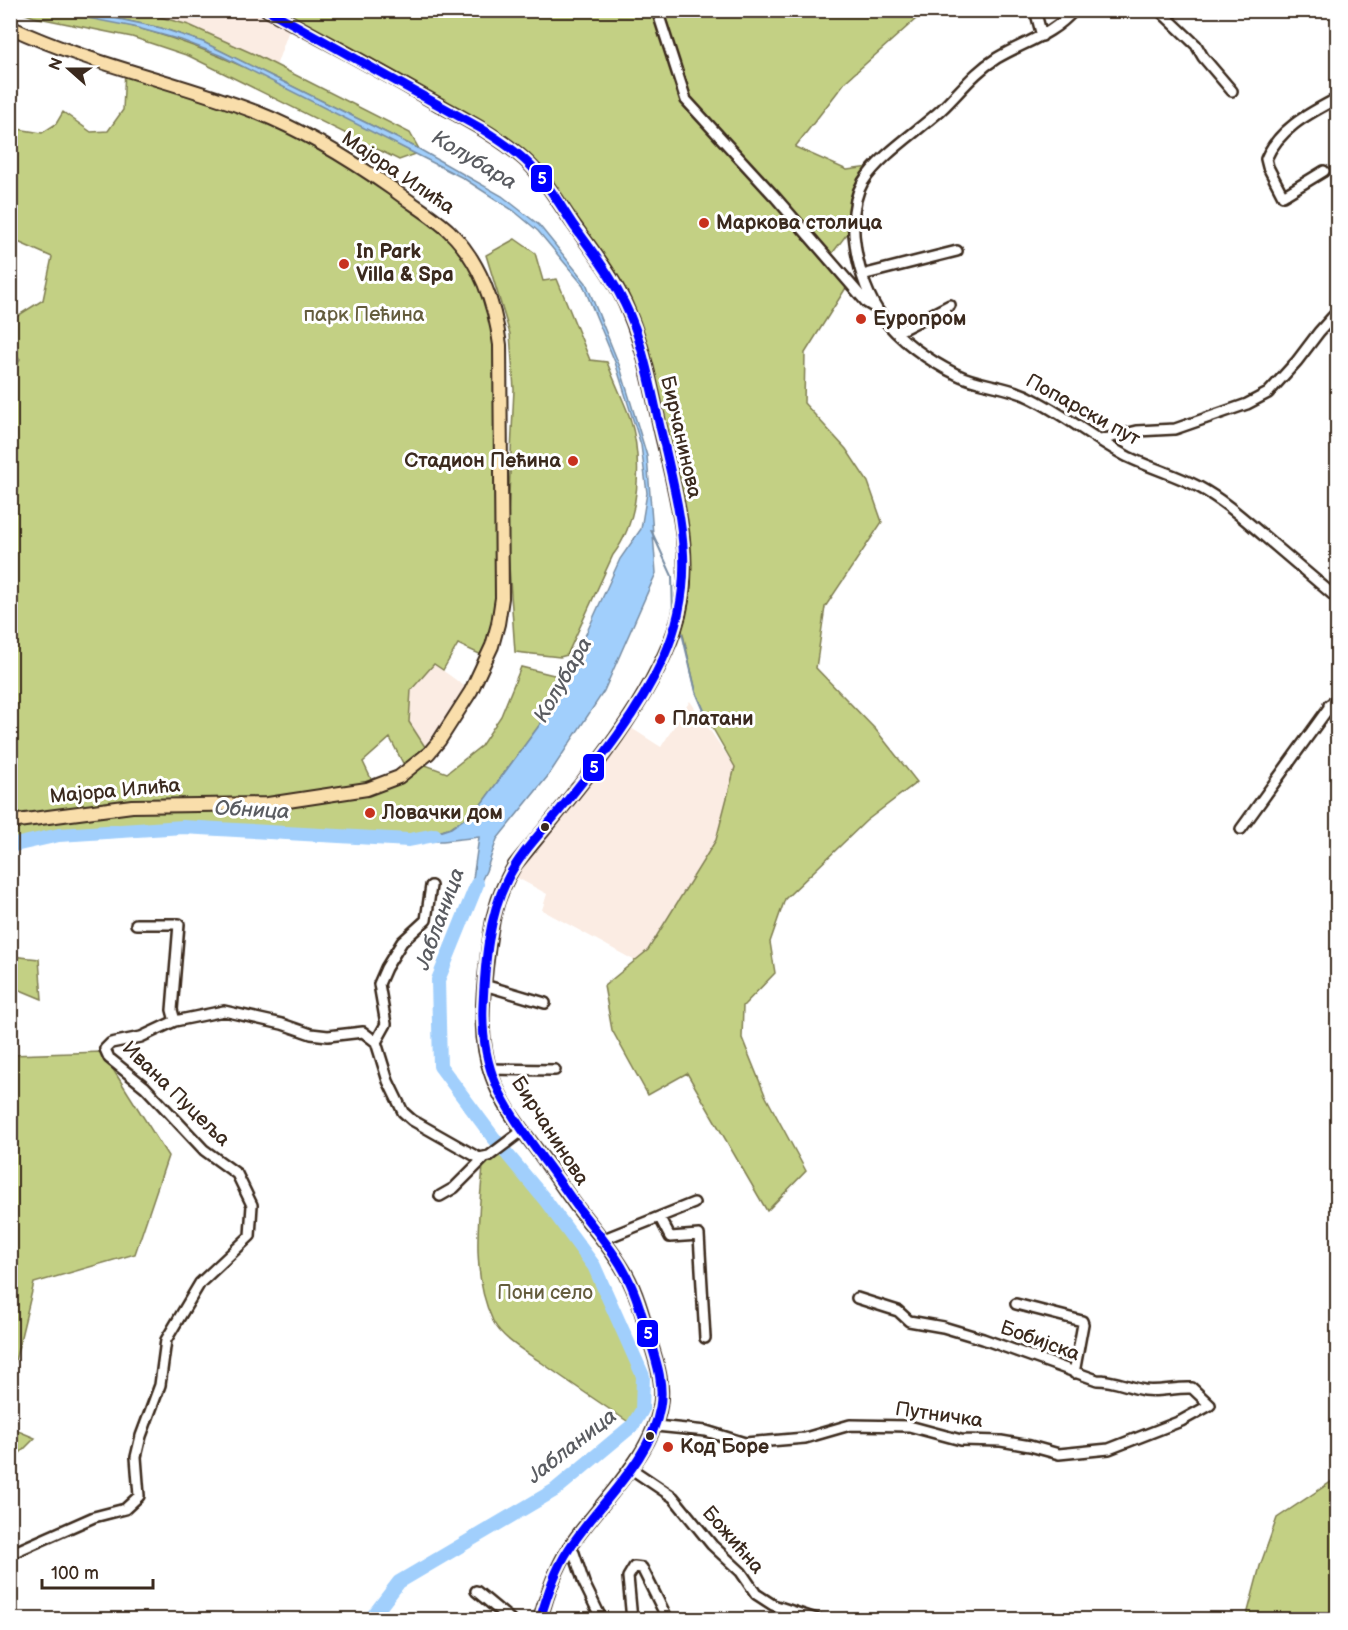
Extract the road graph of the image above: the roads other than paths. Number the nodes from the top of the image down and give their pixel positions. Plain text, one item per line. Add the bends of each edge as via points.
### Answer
1 (267, 10) edge
2 (657, 10) edge
3 (1035, 10) edge
4 (1074, 10) edge
5 (1159, 10) edge
6 (10, 27) edge
7 (1042, 36) junction
8 (1232, 91) dead end
9 (1338, 98) edge
10 (1324, 171) dead end
11 (957, 251) dead end
12 (862, 275) junction
13 (950, 305) dead end
14 (877, 309) junction
15 (1338, 311) edge
16 (897, 332) junction
17 (1100, 440) junction
18 (1338, 599) edge
19 (1338, 695) edge
20 (1329, 705) junction
21 (1338, 718) edge
22 (10, 822) edge
23 (1241, 829) dead end
24 (431, 886) dead end
25 (136, 924) dead end
26 (484, 985) junction
27 (545, 1003) dead end
28 (175, 1021) junction
29 (376, 1042) junction
30 (489, 1069) junction
31 (555, 1070) dead end
32 (522, 1131) junction
33 (483, 1157) junction
34 (440, 1196) dead end
35 (694, 1203) dead end
36 (660, 1218) junction
37 (604, 1239) junction
38 (857, 1298) dead end
39 (1016, 1304) dead end
40 (705, 1338) dead end
41 (1074, 1373) junction
42 (1210, 1405) joint
43 (658, 1421) junction
44 (630, 1468) junction
45 (568, 1549) junction
46 (10, 1554) edge
47 (476, 1591) dead end
48 (511, 1620) edge
49 (540, 1620) edge
50 (602, 1620) edge
51 (632, 1620) edge
52 (668, 1620) edge
53 (819, 1620) edge

1 - 26 main road, Бирчанинова via 476,126 516,153 542,178 609,274 630,314 672,477 685,563 683,596 671,638 625,724 504,882 493,917
2 - 14 street via 686,100 861,296
3 - 7 street
4 - 7 street, Попарски пут
5 - 8 street via 1196,45
6 - 22 main road, Мајора Илића via 298,130 378,179 459,242 487,291 500,339 502,598 492,646 471,691 429,753 391,781 360,790 268,804 132,806
7 - 12 street, Попарски пут via 979,70 869,174 860,187 854,215
9 - 10 street via 1288,129 1267,156 1268,167 1283,196
11 - 12 street
12 - 14 street, Попарски пут
13 - 16 street
14 - 16 street, Попарски пут
15 - 17 street via 1268,393 1175,429 1137,431
16 - 17 street, Попарски пут via 951,372 1025,395
17 - 18 street, Попарски пут via 1218,499
19 - 20 street
20 - 21 street
20 - 23 street
24 - 29 street via 426,921 402,942 379,984 386,1024
25 - 28 street via 179,924 172,1010
26 - 27 street
26 - 30 main road, Бирчанинова via 482,1020
28 - 29 street, Ивана Пуцеља via 225,1011 311,1034 363,1032
28 - 46 street, Ивана Пуцеља via 141,1037 111,1043 105,1049 109,1058 145,1087 204,1150 237,1174 252,1205 250,1236 200,1284 166,1340 160,1385 136,1457 139,1496 125,1509 94,1517
29 - 33 street via 403,1112
30 - 31 street
30 - 32 main road, Бирчанинова via 503,1103
32 - 33 street
32 - 37 main road, Бирчанинова
33 - 34 street via 454,1188
35 - 36 street
36 - 37 street
36 - 40 street via 670,1237 699,1235
37 - 43 main road, Бирчанинова via 627,1276 646,1327 661,1386
38 - 41 street, Бобијска via 898,1311 909,1321 983,1339
39 - 41 street via 1082,1321
41 - 42 street, Бобијска via 1143,1390 1192,1388
42 - 43 street, Путничка via 1181,1421 1109,1449 1059,1454 1001,1441 961,1440 909,1426 850,1425 806,1438 745,1443
43 - 44 main road
44 - 45 main road
44 - 53 street, Божићна via 673,1497 756,1593 773,1605
45 - 49 main road via 552,1581
45 - 50 street via 574,1553
47 - 48 street
51 - 52 street via 628,1577 634,1567 642,1568

